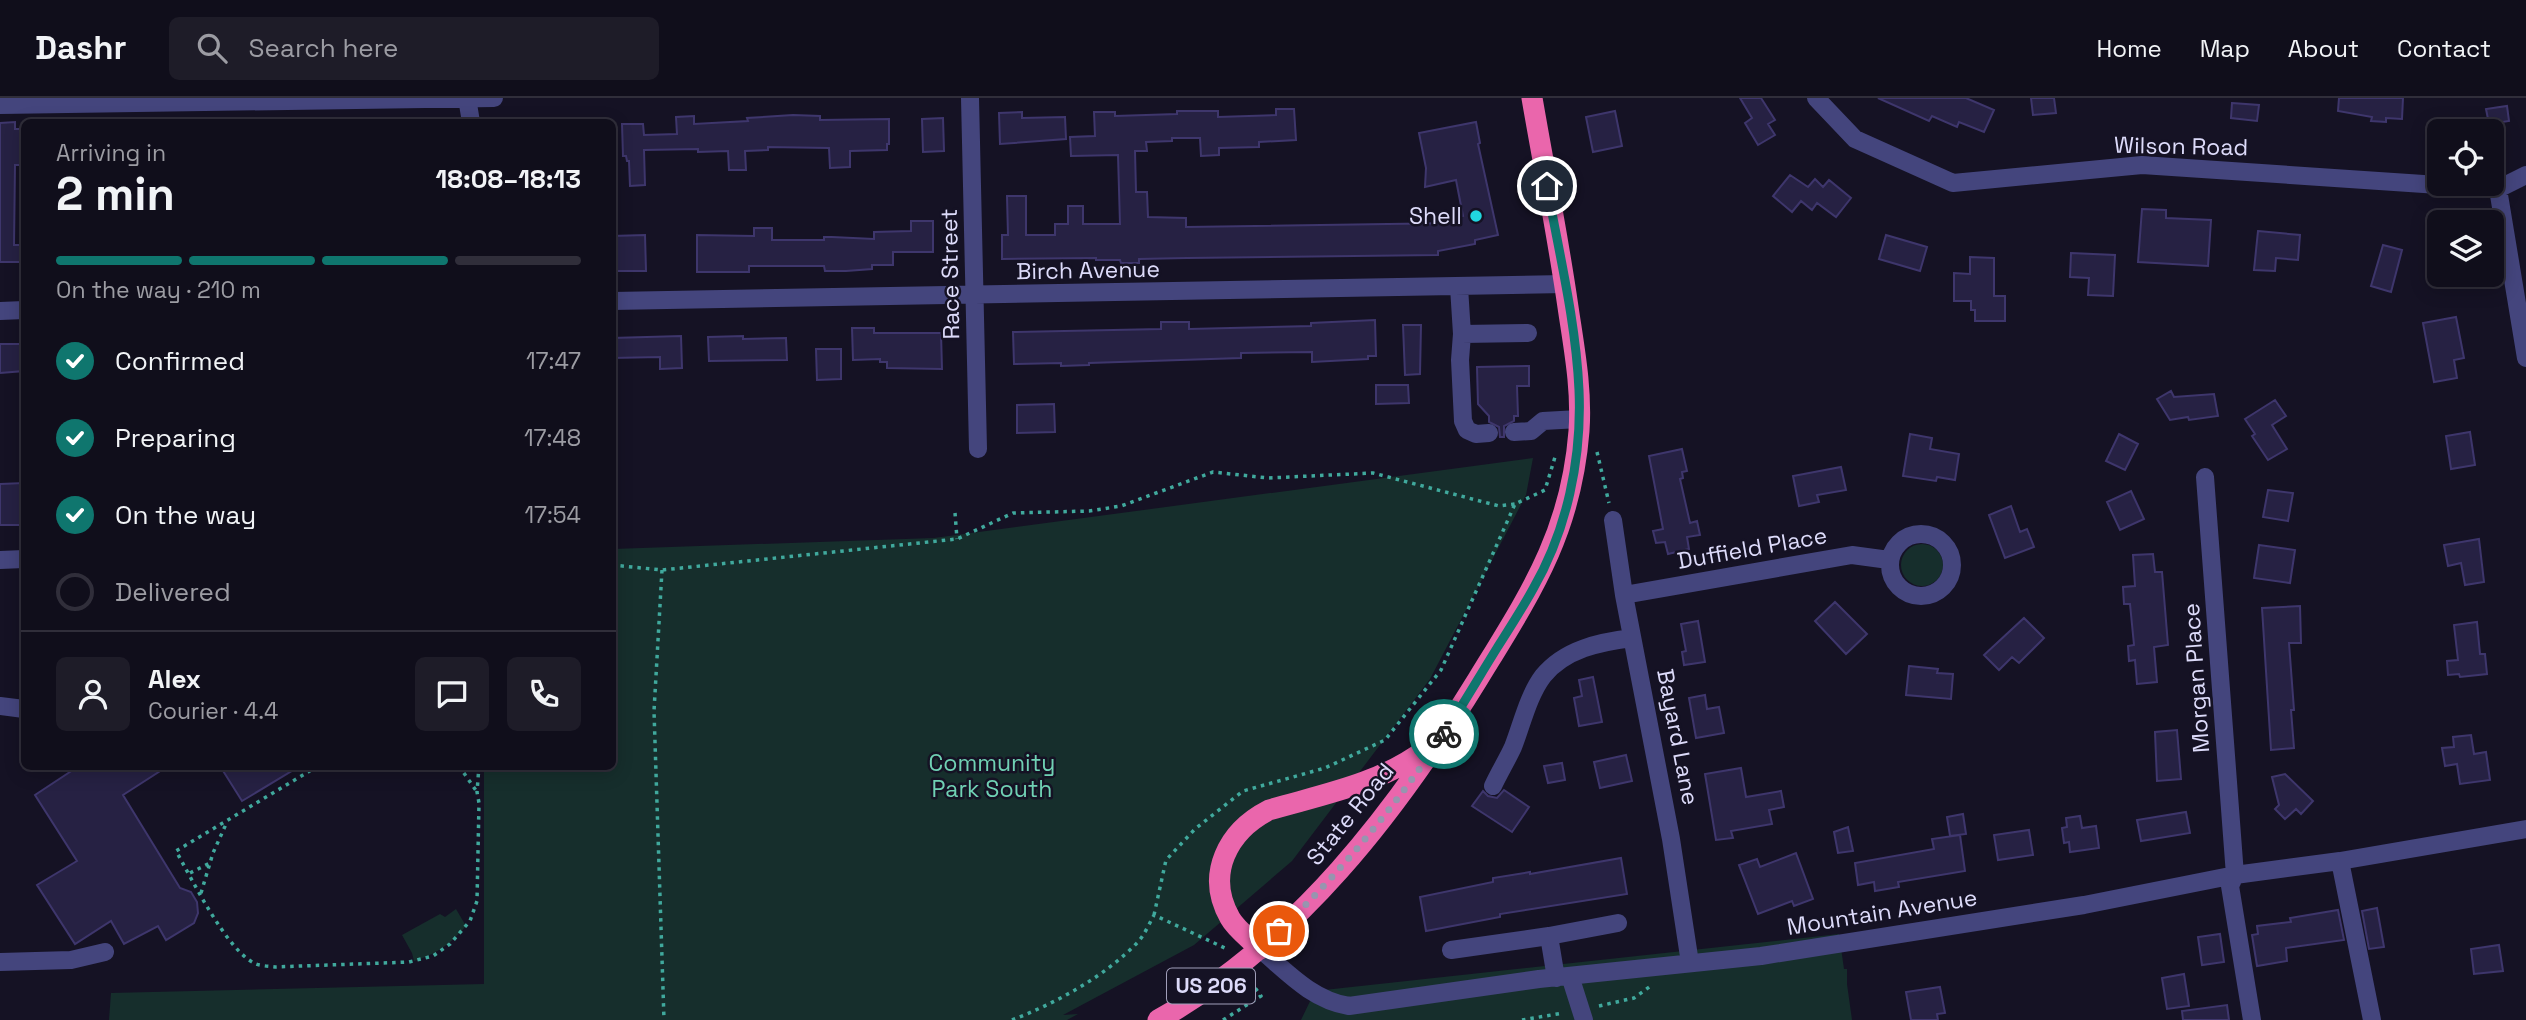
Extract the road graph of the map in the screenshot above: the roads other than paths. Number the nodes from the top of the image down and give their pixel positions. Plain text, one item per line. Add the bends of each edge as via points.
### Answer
1 (467, 98) edge
2 (494, 98) edge
3 (970, 98) edge
4 (1532, 98) edge
5 (1816, 98) edge
6 (0, 105) edge
7 (470, 119) edge
8 (2526, 175) edge
9 (2427, 184) edge
10 (2504, 186) edge
11 (2499, 196) edge
12 (1565, 284) junction
13 (1459, 287) junction
14 (975, 296) junction
15 (616, 301) edge
16 (21, 310) edge
17 (0, 311) edge
18 (1528, 333) dead end
19 (1462, 334) junction
20 (2526, 358) edge
21 (1579, 419) junction
22 (1514, 432) dead end
23 (1489, 433) dead end
24 (978, 449) dead end
25 (2205, 477) dead end
26 (1613, 520) dead end
27 (21, 559) edge
28 (0, 560) edge
29 (1889, 560) dead end
30 (1624, 595) junction
31 (1632, 638) junction
32 (0, 706) edge
33 (21, 709) edge
34 (1451, 722) junction
35 (1493, 786) dead end
36 (2526, 829) edge
37 (2340, 861) junction
38 (2235, 875) junction
39 (1618, 923) dead end
40 (1549, 936) junction
41 (1260, 949) junction
42 (1451, 950) dead end
43 (105, 952) dead end
44 (0, 962) edge
45 (1689, 963) junction
46 (1563, 977) junction
47 (1158, 1020) edge
48 (1584, 1020) edge
49 (2252, 1020) edge
50 (2372, 1020) edge

1 - 2 street
1 - 6 street
1 - 7 street
3 - 14 street, Race Street
4 - 12 highway, US 206
5 - 9 street, Wilson Road via 1855,139 1953,183 2142,165
8 - 10 street
11 - 20 street
12 - 13 street, Birch Avenue
12 - 21 highway, State Road / US 206
13 - 14 street, Birch Avenue
13 - 19 street
14 - 15 street, Birch Avenue
14 - 24 street, Race Street
16 - 17 street
18 - 19 street
19 - 23 street via 1463,421 1467,430
21 - 22 street via 1543,421 1531,431
21 - 34 highway, State Road / US 206 via 1575,467 1553,547 1534,588
25 - 38 street, Morgan Place
26 - 30 street, Bayard Lane
27 - 28 street
29 - 30 street, Duffield Place via 1852,555
30 - 31 street, Bayard Lane
31 - 35 street via 1572,653 1544,676
31 - 45 street, Bayard Lane via 1671,839
32 - 33 street
34 - 41 highway, State Road / US 206 via 1363,844
34 - 41 highway via 1428,748 1397,769 1269,810 1239,830 1221,864 1223,904 1231,920
36 - 37 street, Mountain Avenue
37 - 38 street, Mountain Avenue
37 - 50 street
38 - 45 street, Mountain Avenue via 2084,905 1761,956
38 - 49 street, Morgan Place via 2230,887
39 - 40 street
40 - 42 street
40 - 46 street
41 - 46 street, Mountain Avenue via 1317,996 1349,1006
41 - 47 highway, State Road / US 206
43 - 44 street via 71,960
45 - 46 street, Mountain Avenue
46 - 48 street

